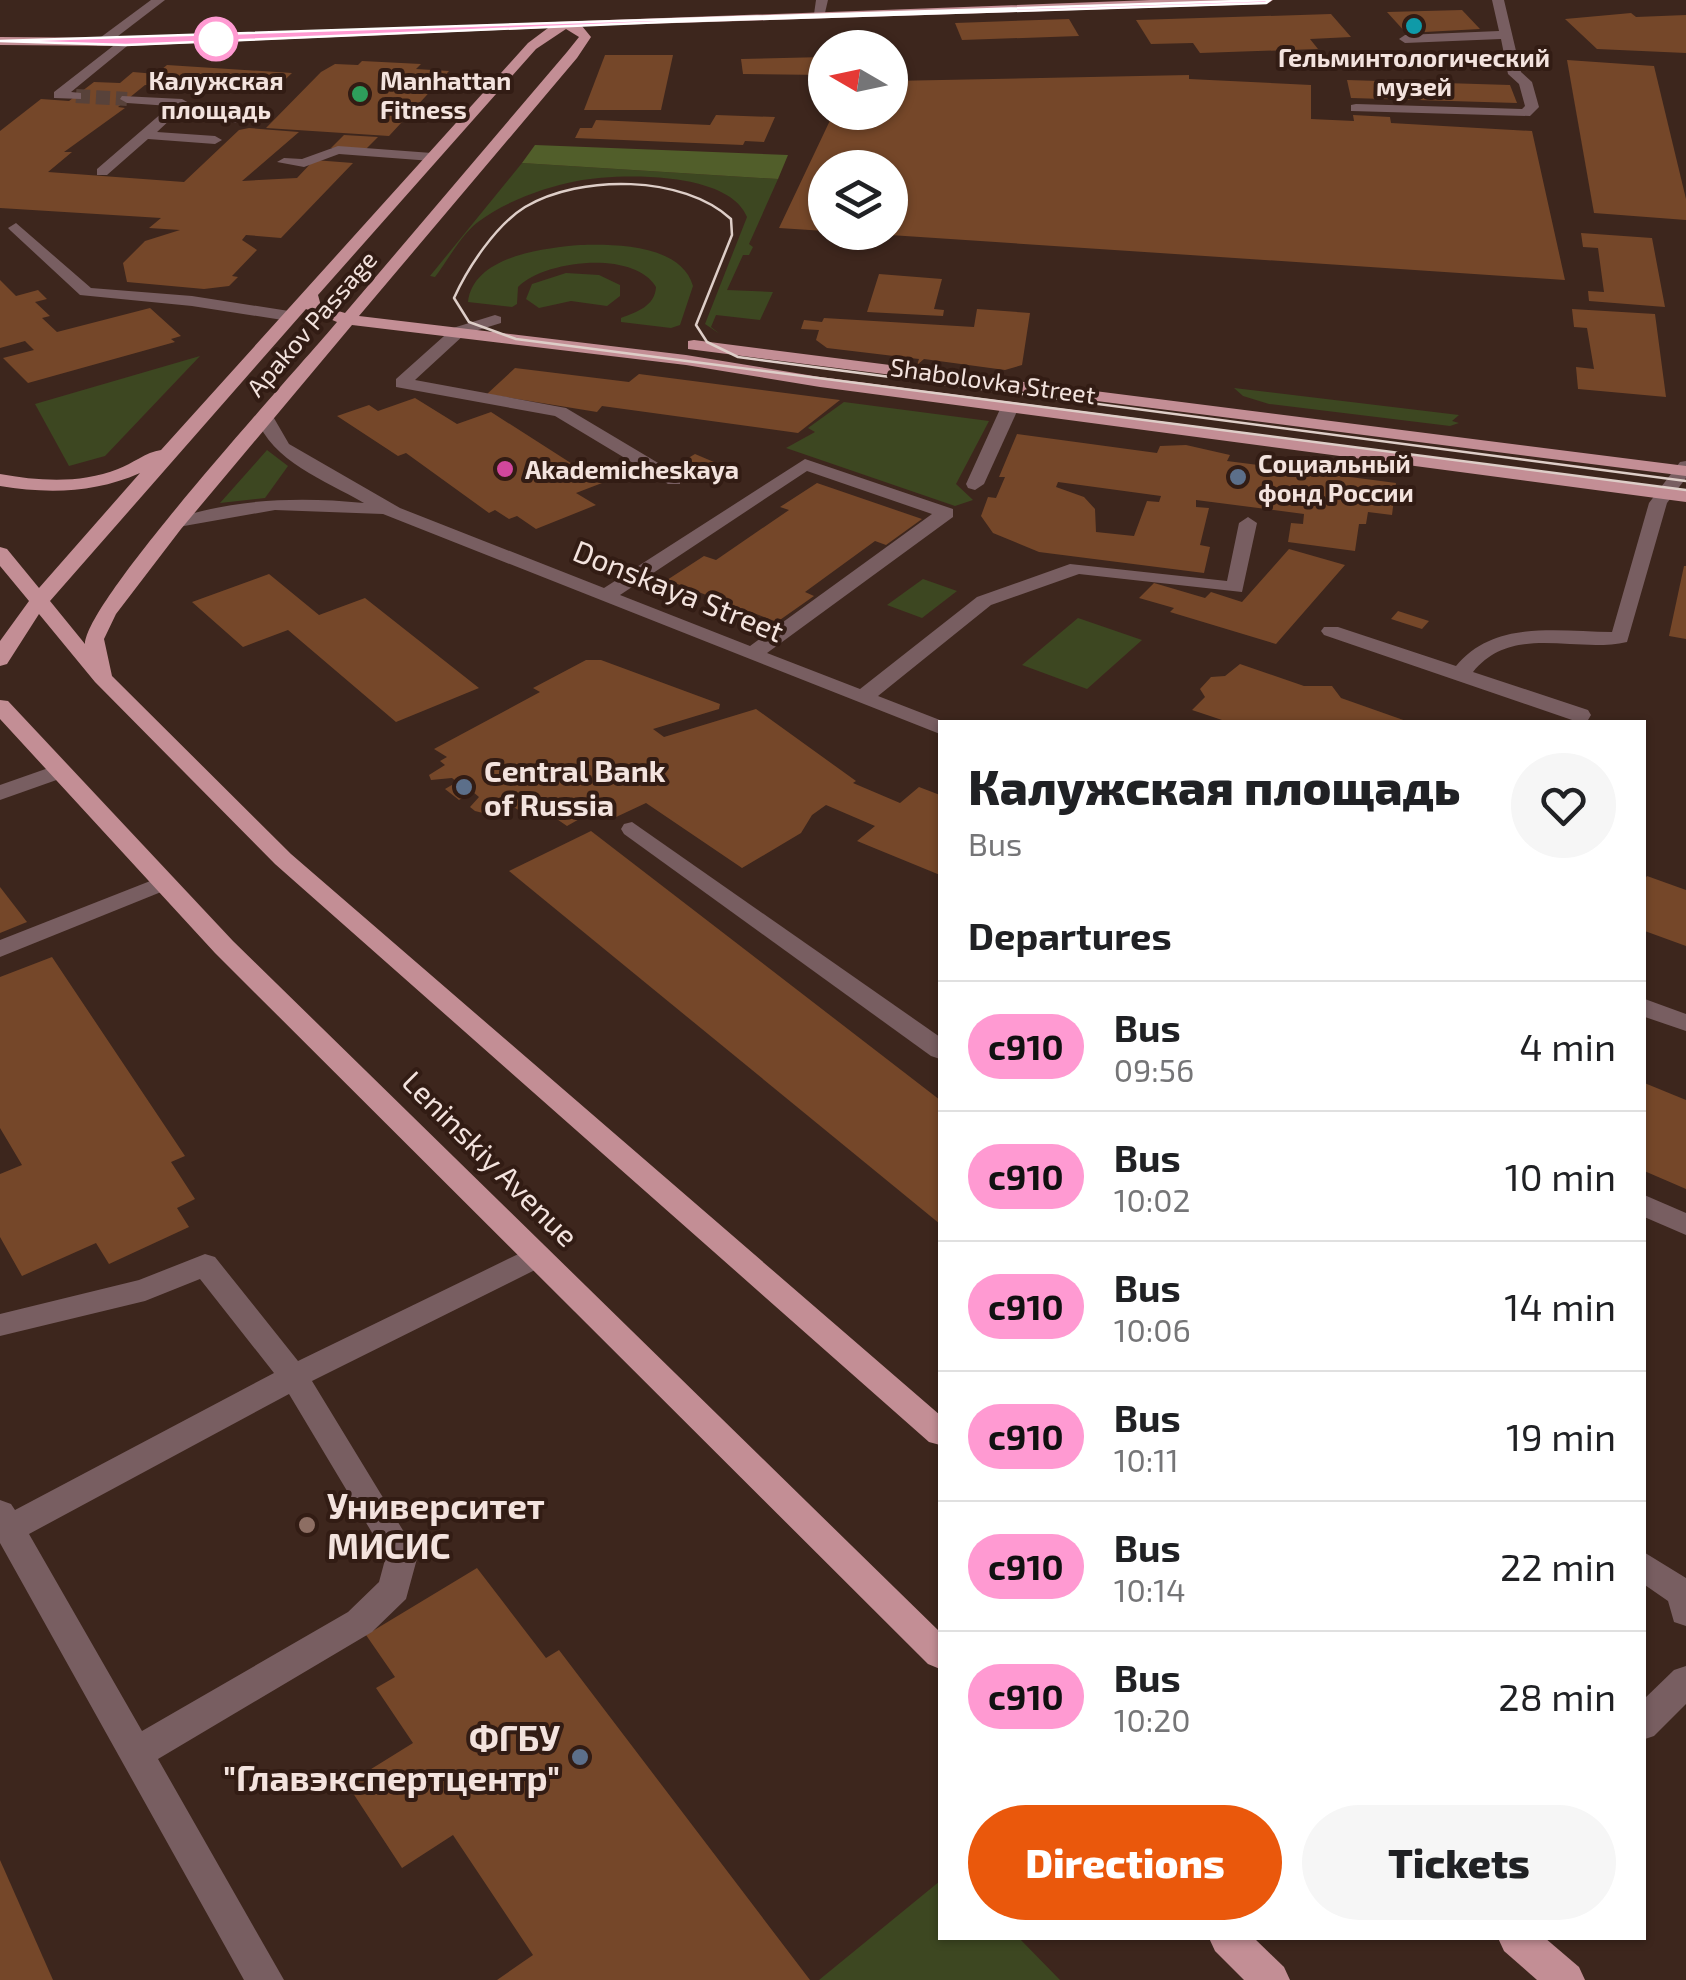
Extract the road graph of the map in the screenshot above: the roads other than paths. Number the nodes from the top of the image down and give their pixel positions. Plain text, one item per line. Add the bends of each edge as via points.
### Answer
1 (160, 0) edge
2 (1267, 0) edge
3 (1498, 0) edge
4 (821, 7) edge
5 (566, 24) junction
6 (430, 30) junction
7 (1505, 36) junction
8 (1405, 39) dead end
9 (0, 41) edge
10 (126, 42) junction
11 (101, 43) junction
12 (518, 44) junction
13 (76, 96) dead end
14 (127, 99) tunnel mouth
15 (1356, 108) dead end
16 (168, 114) junction
17 (238, 119) dead end
18 (144, 135) junction
19 (215, 140) dead end
20 (432, 157) junction
21 (284, 162) dead end
22 (102, 172) dead end
23 (406, 186) junction
24 (460, 190) junction
25 (16, 228) dead end
26 (310, 292) junction
27 (389, 300) junction
28 (289, 316) junction
29 (349, 320) junction
30 (495, 320) junction
31 (458, 332) junction
32 (1010, 408) junction
33 (265, 417) junction
34 (182, 436) junction
35 (1685, 469) edge
36 (0, 480) edge
37 (674, 480) dead end
38 (975, 484) dead end
39 (1663, 492) junction
40 (1686, 496) edge
41 (393, 512) junction
42 (1248, 523) dead end
43 (174, 526) junction
44 (0, 552) edge
45 (606, 596) junction
46 (38, 601) junction
47 (1331, 631) dead end
48 (752, 654) junction
49 (0, 660) edge
50 (1460, 674) junction
51 (102, 678) junction
52 (862, 698) junction
53 (2, 705) edge
54 (1580, 715) dead end
55 (938, 727) edge
56 (58, 772) junction
57 (0, 793) edge
58 (632, 829) dead end
59 (164, 883) junction
60 (0, 949) edge
61 (1646, 1008) edge
62 (1686, 1023) edge
63 (938, 1049) edge
64 (1646, 1206) edge
65 (1686, 1225) edge
66 (537, 1256) junction
67 (0, 1326) edge
68 (294, 1377) junction
69 (938, 1431) edge
70 (5, 1521) edge
71 (1646, 1567) edge
72 (1686, 1612) edge
73 (938, 1652) edge
74 (1686, 1680) edge
75 (1646, 1720) edge
76 (138, 1752) junction
77 (1230, 1940) edge
78 (1520, 1940) edge
79 (266, 1980) edge
80 (1270, 1980) edge
81 (1566, 1980) edge

1 - 11 street
2 - 4 main road
3 - 7 street
4 - 5 main road
5 - 6 main road
5 - 12 main road
5 - 24 main road, Apakov Passage via 583,30 580,45
6 - 10 main road
6 - 12 main road
7 - 8 street
7 - 15 street via 1515,74 1526,82 1532,107 1525,113
9 - 11 main road
10 - 11 main road
10 - 13 street via 58,94
12 - 20 main road
14 - 16 street via 182,103
16 - 17 street
16 - 18 street
18 - 19 street
18 - 22 street
20 - 21 street via 338,150 304,163
20 - 23 main road
23 - 24 main road via 442,178 458,182
23 - 26 main road
24 - 27 main road, Apakov Passage
25 - 28 street via 86,292
26 - 28 main road
26 - 29 main road, Shabolovka Street via 314,309
27 - 29 main road, Apakov Passage
27 - 30 main road, Shabolovka Street
28 - 34 main road
29 - 31 main road, Shabolovka Street
29 - 33 main road, Apakov Passage
30 - 31 street
30 - 35 main road, Shabolovka Street
31 - 32 main road, Shabolovka Street
31 - 37 street via 402,383 560,412
32 - 38 street
32 - 39 main road, Shabolovka Street
33 - 41 street, Donskaya Street via 271,434 294,456
33 - 43 main road, Apakov Passage
34 - 36 main road via 149,461 92,480 39,486
34 - 46 main road
35 - 39 street
39 - 40 main road, Shabolovka Street
39 - 50 street via 1620,638 1523,637 1480,650
41 - 43 street, Donskaya Street via 291,503 224,510
41 - 45 street, Donskaya Street
42 - 52 street via 1235,588 1078,568 984,601
43 - 51 main road, Apakov Passage via 106,613 94,639
44 - 46 main road
45 - 48 street, Donskaya Street
45 - 48 street via 805,464 946,513
46 - 49 main road
46 - 51 main road
47 - 50 street
48 - 52 street, Donskaya Street
50 - 54 street
51 - 69 main road via 283,859
52 - 55 street, Donskaya Street
53 - 56 main road, Leninskiy Avenue
56 - 57 street
56 - 59 main road, Leninskiy Avenue
58 - 63 street
59 - 60 street
59 - 66 main road, Leninskiy Avenue
61 - 62 street
64 - 65 street
66 - 68 street
66 - 73 main road, Leninskiy Avenue
67 - 68 street via 146,1290 205,1264
68 - 70 street
68 - 76 street via 402,1555 394,1589 360,1622
70 - 76 street
71 - 72 street via 1684,1594
74 - 75 street
76 - 79 street
77 - 80 main road
78 - 81 main road

